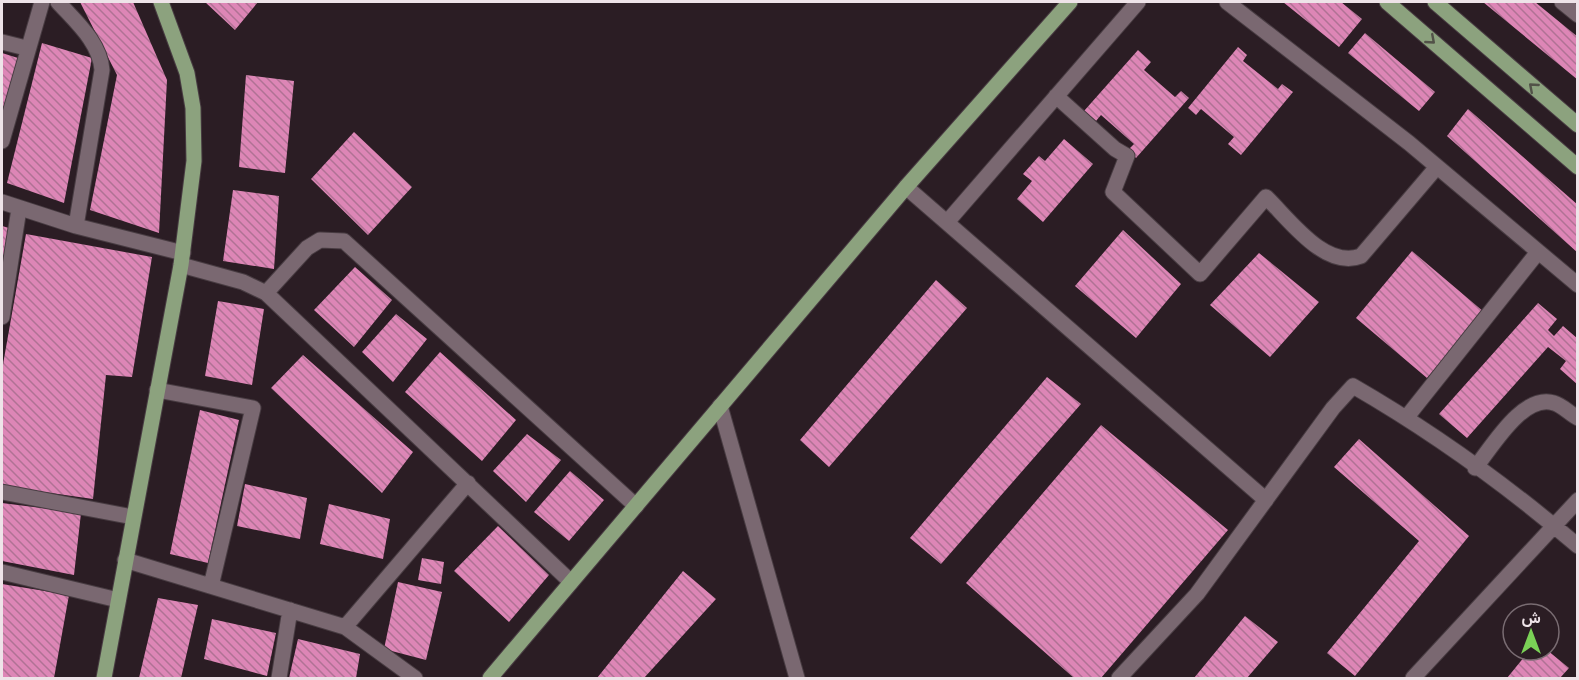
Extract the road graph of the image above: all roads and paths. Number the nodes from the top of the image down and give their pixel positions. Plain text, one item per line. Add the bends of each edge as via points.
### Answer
1 (42, 2) edge
2 (58, 2) edge
3 (161, 2) edge
4 (1070, 2) edge
5 (1137, 2) edge
6 (1227, 2) edge
7 (1387, 2) edge
8 (1435, 2) edge
9 (1562, 2) edge
10 (1578, 15) edge
11 (2, 42) edge
12 (26, 48) junction
13 (1056, 96) junction
14 (1578, 125) edge
15 (2, 141) edge
16 (1578, 167) edge
17 (1436, 168) junction
18 (906, 187) junction
19 (2, 202) edge
20 (19, 209) junction
21 (948, 221) junction
22 (76, 226) junction
23 (1538, 252) junction
24 (182, 259) junction
25 (1578, 285) edge
26 (266, 293) junction
27 (2, 317) edge
28 (157, 390) junction
29 (720, 406) junction
30 (1406, 418) junction
31 (1578, 418) edge
32 (1475, 468) junction
33 (468, 483) junction
34 (2, 492) edge
35 (1266, 500) junction
36 (1578, 500) edge
37 (636, 506) junction
38 (133, 517) junction
39 (1553, 524) junction
40 (1578, 546) edge
41 (125, 560) junction
42 (2, 572) edge
43 (571, 582) junction
44 (211, 586) junction
45 (118, 600) junction
46 (290, 610) junction
47 (345, 627) junction
48 (104, 678) edge
49 (279, 678) edge
50 (415, 678) edge
51 (490, 678) edge
52 (797, 678) edge
53 (1119, 678) edge
54 (1413, 678) edge

1 - 12 street
2 - 22 street via 96,47 102,70
3 - 24 main road via 187,73 193,108 194,161
4 - 18 main road
5 - 13 street
6 - 17 street
7 -> 16 main road
14 -> 8 main road
9 - 10 street
11 - 12 street
12 - 15 street
13 - 17 street via 1114,149 1127,156 1113,192 1200,274 1266,197 1326,253 1343,260 1361,256
13 - 21 street
17 - 23 street
18 - 21 street
18 - 29 main road
19 - 20 street
20 - 22 street
20 - 27 street
21 - 35 street
22 - 24 street
23 - 25 street
23 - 30 street
24 - 26 street
24 - 28 main road
26 - 33 street
26 - 37 street via 307,248 320,240 333,238 344,242
28 - 38 main road
28 - 44 street via 253,408
29 - 37 main road
29 - 52 street
30 - 32 street
30 - 35 street via 1353,386
31 - 32 street via 1555,403 1532,403
32 - 39 street
33 - 43 street
33 - 47 street
34 - 38 street
35 - 53 street via 1197,594
36 - 39 street
37 - 43 main road
38 - 41 main road
39 - 40 street
39 - 54 street
41 - 44 street
41 - 45 main road
42 - 45 street
43 - 51 main road
44 - 46 street
45 - 48 main road
46 - 47 street
46 - 49 street
47 - 50 street

